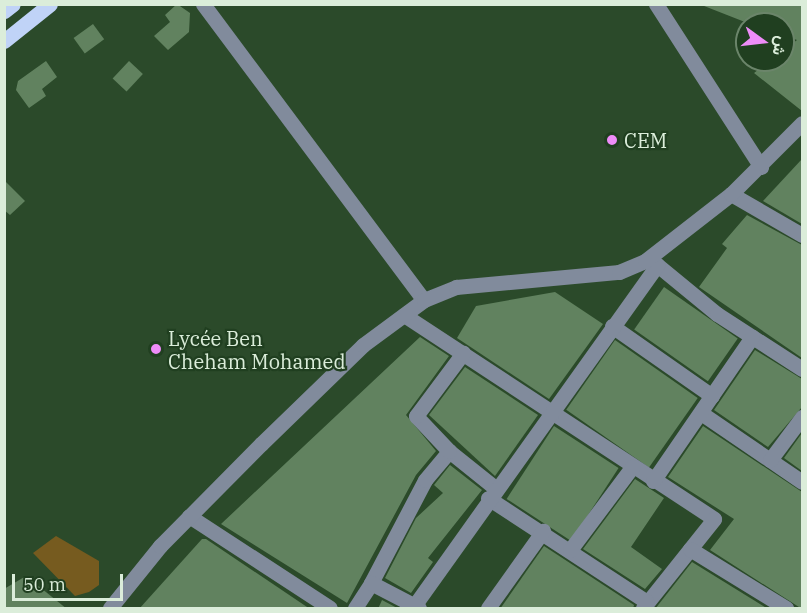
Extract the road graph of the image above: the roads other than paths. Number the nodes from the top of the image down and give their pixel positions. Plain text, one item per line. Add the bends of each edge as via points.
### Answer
1 (13, 4) edge
2 (50, 4) edge
3 (203, 4) edge
4 (656, 4) edge
5 (4, 11) edge
6 (4, 41) edge
7 (802, 123) edge
8 (761, 166) junction
9 (731, 195) junction
10 (802, 235) edge
11 (653, 262) junction
12 (424, 300) junction
13 (404, 315) junction
14 (612, 326) junction
15 (752, 337) junction
16 (463, 353) junction
17 (802, 369) edge
18 (712, 396) junction
19 (701, 413) junction
20 (551, 414) junction
21 (802, 417) edge
22 (449, 451) junction
23 (770, 460) junction
24 (632, 467) junction
25 (653, 481) junction
26 (802, 482) edge
27 (491, 493) junction
28 (189, 516) junction
29 (543, 531) junction
30 (690, 549) junction
31 (570, 550) junction
32 (371, 583) junction
33 (645, 605) edge
34 (116, 607) edge
35 (416, 607) edge
36 (330, 609) edge
37 (355, 609) edge
38 (488, 609) edge
39 (786, 609) edge

1 - 5 main road
2 - 6 main road
3 - 12 street
4 - 8 street
7 - 8 street
8 - 9 street
9 - 10 street
9 - 11 street
11 - 12 street via 620,272 456,287
11 - 14 street
11 - 15 street
12 - 13 street
13 - 16 street
13 - 28 street via 363,345
14 - 18 street
14 - 20 street
15 - 17 street
15 - 18 street
16 - 20 street
16 - 22 street via 416,414
18 - 19 street
19 - 23 street
19 - 25 street
20 - 24 street
20 - 27 street
21 - 23 street
22 - 27 street
22 - 32 street via 425,480
23 - 26 street
24 - 25 street
24 - 31 street
25 - 30 street via 714,519
27 - 29 street
27 - 35 street
28 - 34 street
28 - 36 street
29 - 31 street
29 - 38 street
30 - 33 street
30 - 39 street
31 - 33 street
32 - 35 street
32 - 37 street

